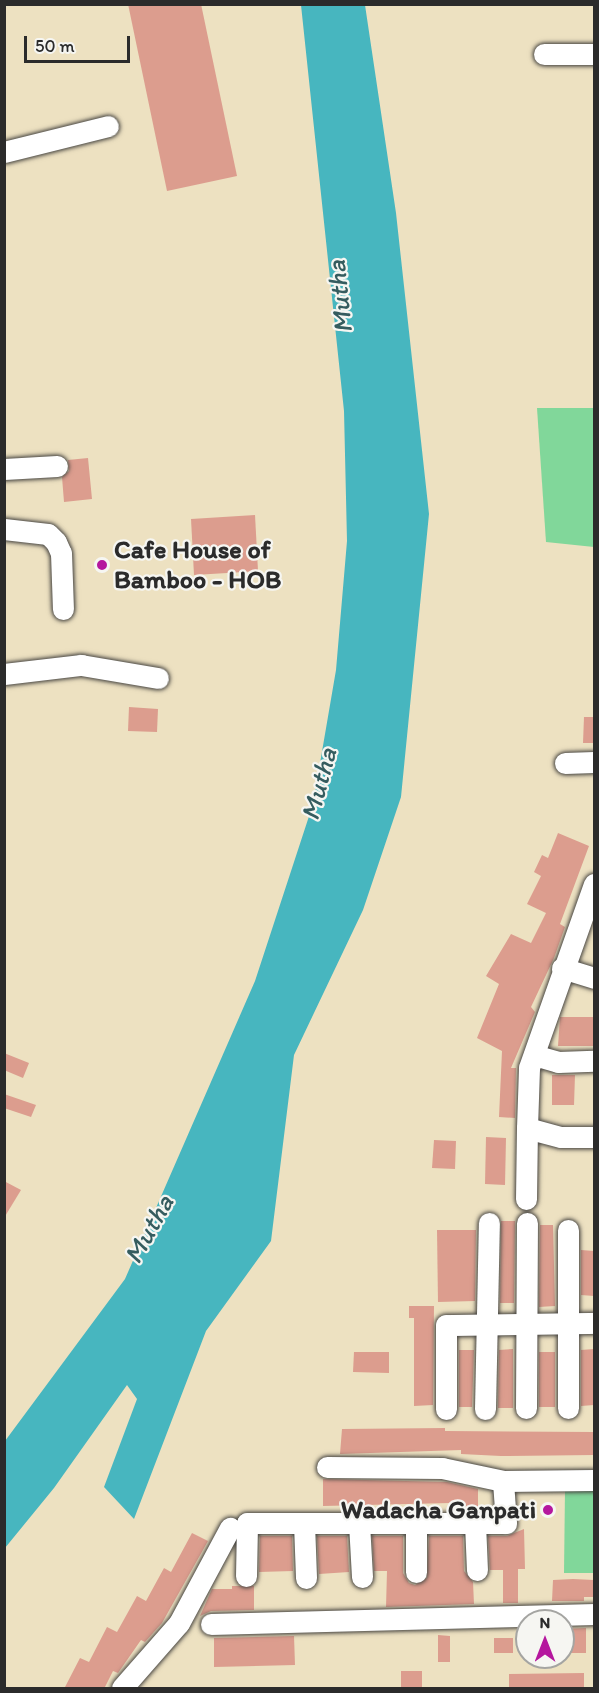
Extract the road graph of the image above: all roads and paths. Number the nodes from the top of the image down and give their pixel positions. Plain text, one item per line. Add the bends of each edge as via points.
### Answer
1 (544, 54) dead end
2 (594, 54) edge
3 (108, 126) dead end
4 (4, 152) edge
5 (57, 466) dead end
6 (4, 469) edge
7 (4, 529) edge
8 (63, 609) dead end
9 (4, 674) edge
10 (158, 678) dead end
11 (594, 762) edge
12 (565, 763) dead end
13 (594, 884) edge
14 (562, 968) junction
15 (594, 978) edge
16 (534, 1055) junction
17 (594, 1061) edge
18 (527, 1128) junction
19 (594, 1137) edge
20 (526, 1199) dead end
21 (489, 1223) dead end
22 (527, 1223) dead end
23 (568, 1230) dead end
24 (594, 1323) edge
25 (487, 1324) junction
26 (527, 1324) junction
27 (567, 1324) junction
28 (526, 1408) dead end
29 (568, 1408) dead end
30 (446, 1409) dead end
31 (485, 1409) dead end
32 (327, 1467) dead end
33 (594, 1480) edge
34 (503, 1481) junction
35 (359, 1522) junction
36 (416, 1522) junction
37 (475, 1522) junction
38 (304, 1523) junction
39 (230, 1528) dead end
40 (477, 1570) dead end
41 (416, 1572) dead end
42 (246, 1576) dead end
43 (362, 1577) dead end
44 (306, 1578) dead end
45 (594, 1614) edge
46 (211, 1624) dead end
47 (122, 1689) edge

1 - 2 street
3 - 4 street
5 - 6 street
7 - 8 street via 48,534 56,542 61,554
9 - 10 street via 81,664
11 - 12 street
13 - 14 street
14 - 15 street
14 - 16 street
16 - 17 street via 558,1062
16 - 18 street
18 - 19 street via 561,1137
18 - 20 street
21 - 25 street
22 - 26 street
23 - 27 street
24 - 27 street
25 - 26 street
25 - 30 street via 446,1325
25 - 31 street
26 - 27 street
26 - 28 street
27 - 29 street
32 - 34 street via 442,1468
33 - 34 street
34 - 37 street via 506,1522
35 - 36 street
35 - 38 street
35 - 43 street
36 - 37 street
36 - 41 street
37 - 40 street
38 - 42 street via 247,1523
38 - 44 street
39 - 47 street via 179,1623
45 - 46 street

